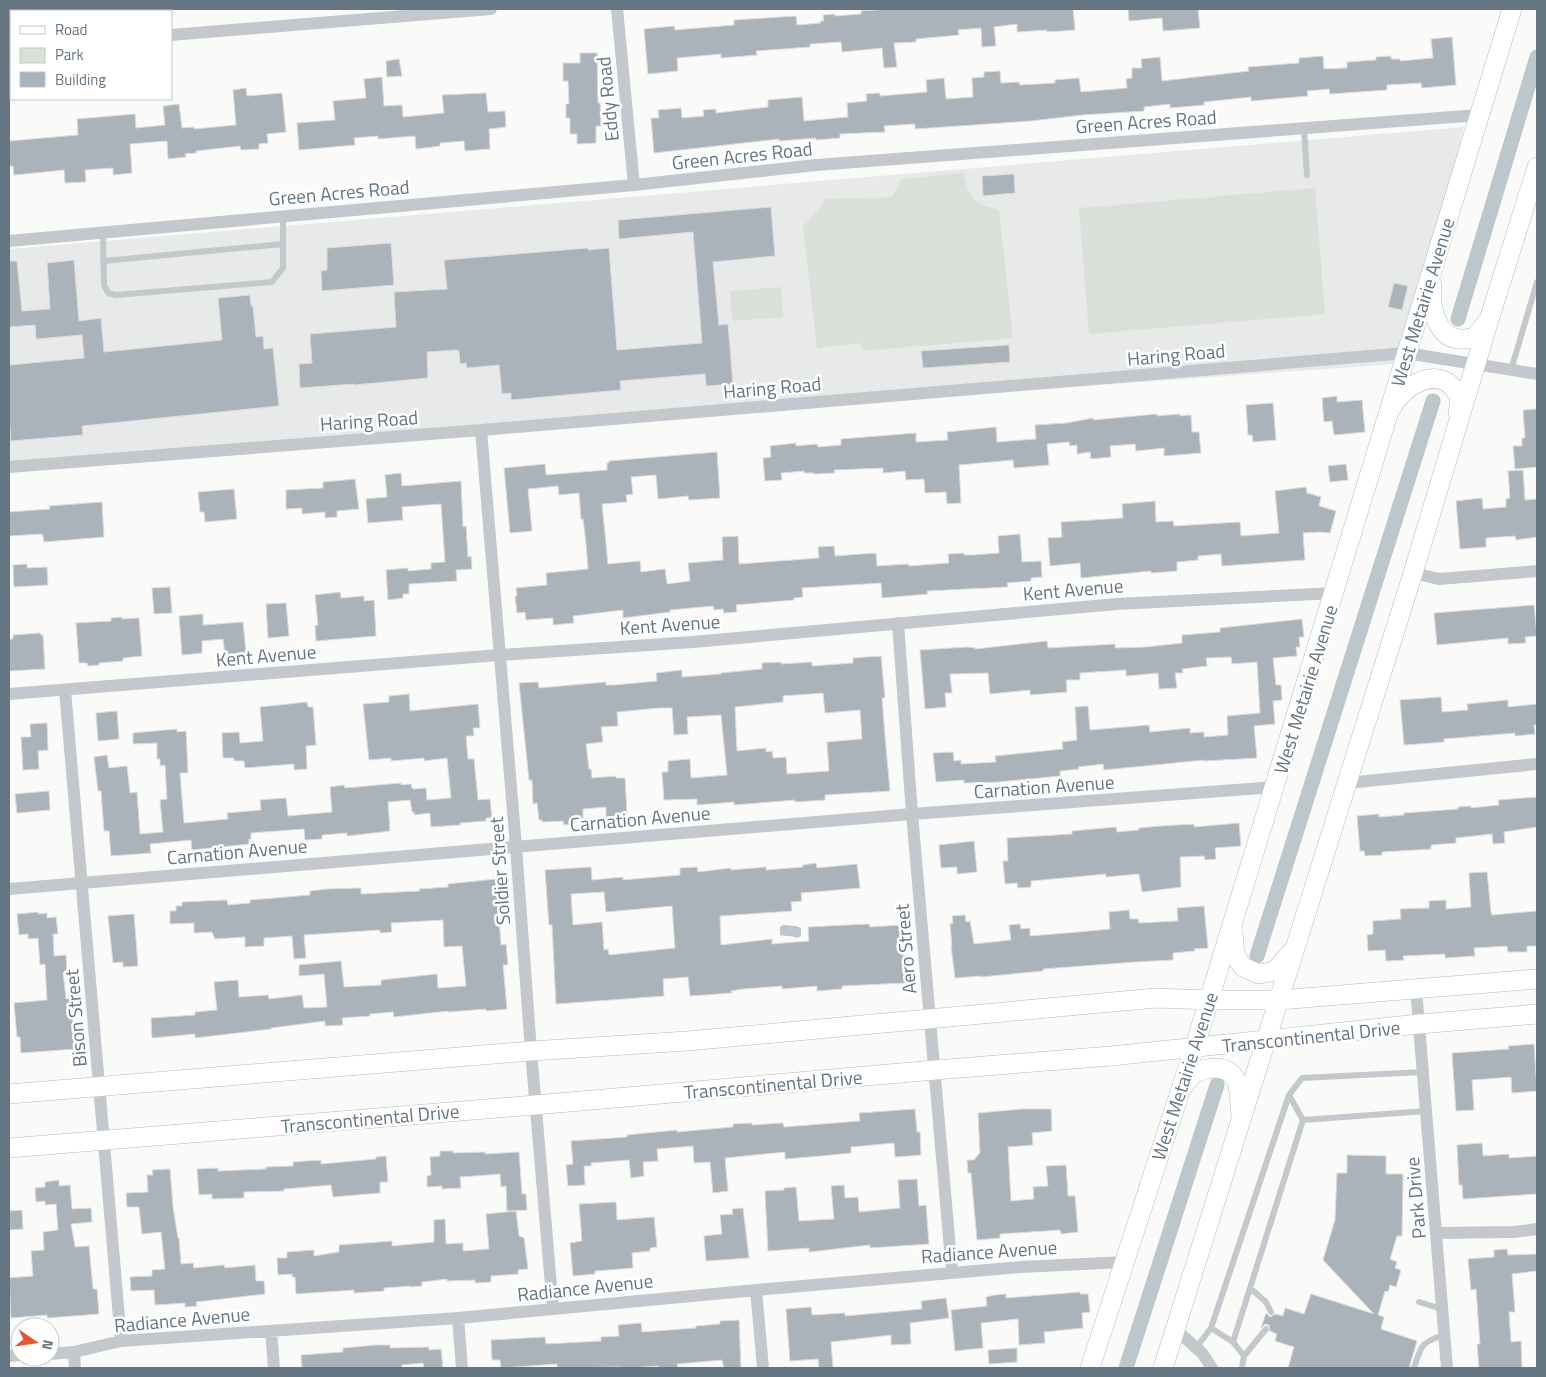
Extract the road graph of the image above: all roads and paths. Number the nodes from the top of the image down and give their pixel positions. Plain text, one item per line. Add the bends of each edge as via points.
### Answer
1 (491, 9) edge
2 (617, 9) edge
3 (1512, 9) edge
4 (172, 35) edge
5 (1479, 115) junction
6 (1304, 128) junction
7 (1537, 167) edge
8 (1307, 175) dead end
9 (634, 185) junction
10 (283, 216) junction
11 (103, 232) junction
12 (9, 241) edge
13 (283, 244) junction
14 (103, 261) junction
15 (1433, 266) junction
16 (1537, 282) edge
17 (1489, 320) junction
18 (1406, 353) junction
19 (1475, 364) junction
20 (1511, 370) junction
21 (1537, 374) edge
22 (1388, 415) junction
23 (1458, 423) junction
24 (481, 430) junction
25 (9, 467) edge
26 (1537, 571) edge
27 (1413, 573) junction
28 (1334, 593) junction
29 (898, 623) junction
30 (499, 655) junction
31 (66, 690) junction
32 (9, 694) edge
33 (1537, 764) edge
34 (1347, 783) junction
35 (1275, 788) junction
36 (912, 814) junction
37 (516, 847) junction
38 (81, 882) junction
39 (9, 889) edge
40 (1233, 923) junction
41 (1297, 942) junction
42 (1537, 979) edge
43 (1416, 989) junction
44 (1209, 1000) junction
45 (1278, 1000) junction
46 (1537, 1014) edge
47 (930, 1019) junction
48 (1419, 1024) junction
49 (1266, 1040) junction
50 (1194, 1049) junction
51 (531, 1051) junction
52 (935, 1070) junction
53 (1423, 1072) junction
54 (100, 1087) junction
55 (1180, 1089) junction
56 (9, 1094) edge
57 (1289, 1095) junction
58 (535, 1105) junction
59 (1426, 1111) junction
60 (1303, 1120) junction
61 (1239, 1126) junction
62 (104, 1139) junction
63 (9, 1148) edge
64 (1537, 1229) edge
65 (1437, 1234) junction
66 (1125, 1262) junction
67 (952, 1272) junction
68 (1250, 1288) junction
69 (756, 1290) junction
70 (1419, 1302) dead end
71 (553, 1309) junction
72 (1442, 1309) junction
73 (1271, 1312) dead end
74 (458, 1318) junction
75 (1211, 1328) junction
76 (1175, 1329) junction
77 (1266, 1329) dead end
78 (272, 1331) junction
79 (1444, 1335) junction
80 (121, 1342) junction
81 (1233, 1342) junction
82 (1196, 1348) junction
83 (74, 1352) junction
84 (60, 1353) edge
85 (1244, 1356) junction
86 (75, 1368) edge
87 (274, 1368) edge
88 (462, 1368) edge
89 (763, 1368) edge
90 (1090, 1368) edge
91 (1162, 1368) edge
92 (1212, 1368) edge
93 (1242, 1368) edge
94 (1414, 1368) edge
95 (1447, 1368) edge

1 - 4 street
2 - 9 street, Eddy Road
3 - 5 main road, West Metairie Avenue
5 - 6 street, Green Acres Road
5 - 15 main road, West Metairie Avenue
6 - 8 lane
6 - 9 street, Green Acres Road via 816,165
7 - 17 main road
9 - 10 street, Green Acres Road
10 - 11 street, Green Acres Road
10 - 13 lane
11 - 12 street, Green Acres Road
11 - 14 lane
13 - 14 lane
13 - 14 lane via 283,268 272,282 116,295 108,293 104,285
15 - 17 main road via 1430,300 1438,325 1448,336 1460,340 1475,337
15 - 18 main road, West Metairie Avenue
16 - 20 lane
17 - 19 main road
18 - 19 street, Haring Road
18 - 22 main road, West Metairie Avenue
18 - 24 street, Haring Road
19 - 20 street, Haring Road
19 - 23 main road
20 - 21 street, Haring Road
22 - 23 main road via 1395,401 1415,383 1433,377 1450,383 1459,397
22 - 28 main road, West Metairie Avenue
23 - 27 main road
24 - 25 street, Haring Road
24 - 30 street, Soldier Street
26 - 27 street via 1439,579
27 - 34 main road
28 - 29 street, Kent Avenue via 1117,604
28 - 35 main road, West Metairie Avenue
29 - 30 street, Kent Avenue via 693,642
29 - 36 street, Aero Street
30 - 31 street, Kent Avenue
30 - 37 street, Soldier Street
31 - 32 street, Kent Avenue
31 - 38 street, Bison Street
33 - 34 street
34 - 41 main road
35 - 36 street, Carnation Avenue
35 - 40 main road, West Metairie Avenue
36 - 37 street, Carnation Avenue
36 - 47 street, Aero Street
37 - 38 street, Carnation Avenue
37 - 51 street, Soldier Street
38 - 39 street, Carnation Avenue
38 - 54 street, Bison Street
40 - 41 main road via 1235,955 1243,967 1259,974 1275,971
40 - 44 main road, West Metairie Avenue
41 - 45 main road
42 - 43 main road, Transcontinental Drive
43 - 45 main road, Transcontinental Drive
43 - 48 street, Park Drive
44 - 45 main road, Transcontinental Drive
44 - 47 main road, Transcontinental Drive via 1156,998
44 - 50 main road, West Metairie Avenue
45 - 49 main road
46 - 48 main road, Transcontinental Drive
47 - 51 main road, Transcontinental Drive via 688,1041
47 - 52 street, Aero Street
48 - 49 main road, Transcontinental Drive
48 - 53 street, Park Drive
49 - 50 main road, Transcontinental Drive
49 - 61 main road
50 - 52 main road, Transcontinental Drive
50 - 55 main road, West Metairie Avenue
51 - 54 main road, Transcontinental Drive
51 - 58 street, Soldier Street
52 - 58 main road, Transcontinental Drive
52 - 67 street, Aero Street
53 - 57 lane via 1302,1078
53 - 59 street, Park Drive
54 - 56 main road, Transcontinental Drive
54 - 62 street, Bison Street
55 - 61 main road via 1196,1072 1225,1069 1234,1077 1240,1091
55 - 66 main road, West Metairie Avenue
57 - 60 lane
57 - 75 lane
58 - 62 main road, Transcontinental Drive
58 - 71 street, Soldier Street
59 - 60 lane
59 - 65 street, Park Drive
60 - 68 lane
61 - 76 main road
62 - 63 main road, Transcontinental Drive
62 - 80 street, Bison Street
64 - 65 street
65 - 72 street, Park Drive
66 - 67 street, Radiance Avenue
66 - 90 main road, West Metairie Avenue
67 - 69 street, Radiance Avenue
68 - 73 lane via 1266,1302
68 - 81 lane
69 - 71 street, Radiance Avenue
69 - 89 street
70 - 72 lane
71 - 74 street, Radiance Avenue
72 - 79 street, Park Drive
74 - 78 street, Radiance Avenue
74 - 88 street
75 - 81 lane
75 - 82 lane
76 - 82 street
76 - 91 main road
77 - 85 lane
78 - 80 street, Radiance Avenue
78 - 87 street
79 - 94 lane via 1424,1343
79 - 95 street, Park Drive
80 - 83 street, Radiance Avenue
81 - 85 lane
82 - 92 street
83 - 84 street, Radiance Avenue
83 - 86 street
85 - 93 lane

